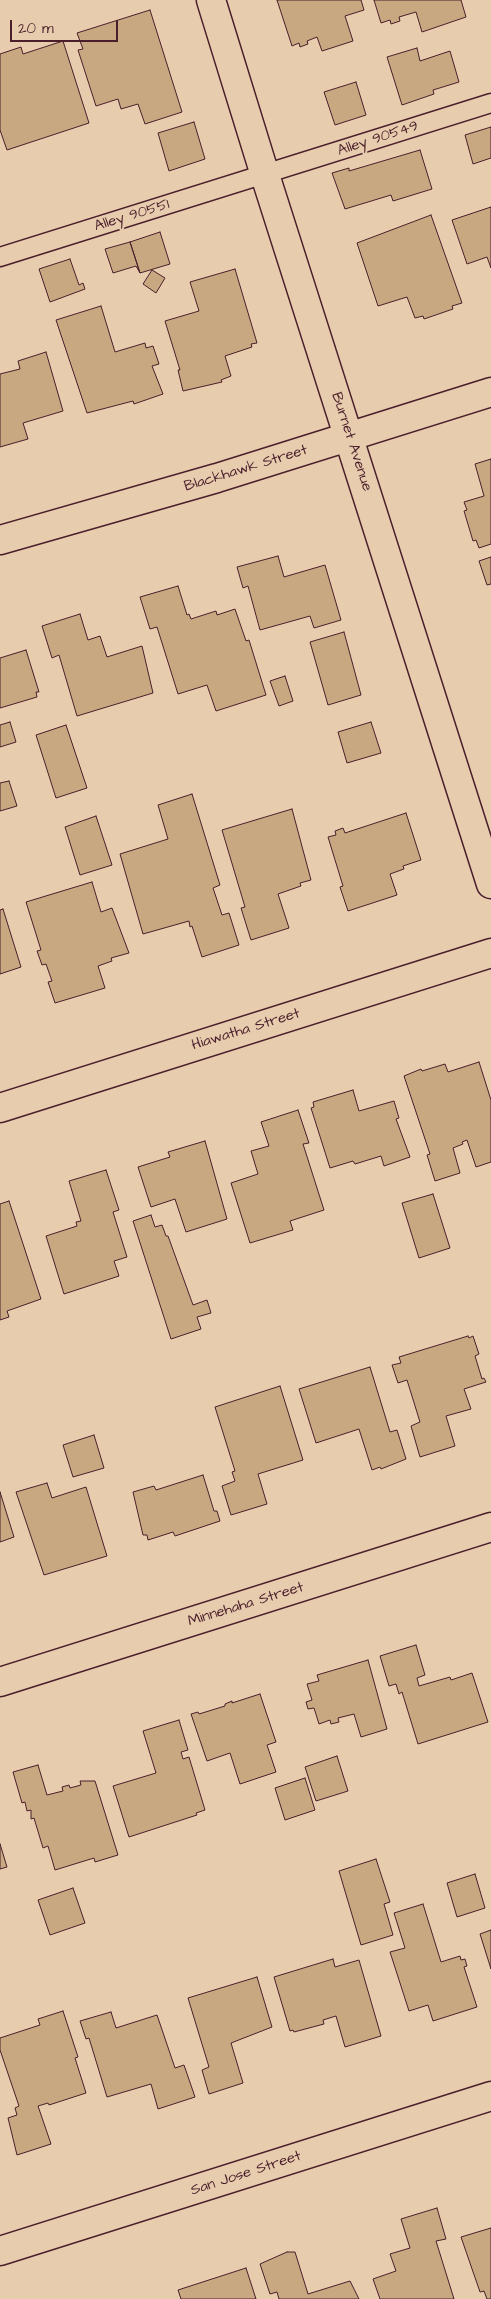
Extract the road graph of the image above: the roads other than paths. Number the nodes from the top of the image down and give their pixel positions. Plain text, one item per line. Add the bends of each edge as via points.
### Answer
1 (211, 0) edge
2 (491, 103) edge
3 (265, 175) junction
4 (0, 257) edge
5 (491, 392) edge
6 (349, 436) junction
7 (0, 540) edge
8 (491, 884) edge
9 (491, 953) edge
10 (0, 1108) edge
11 (491, 1527) edge
12 (0, 1682) edge
13 (491, 2096) edge
14 (0, 2251) edge

1 - 3 street, Burnet Avenue
2 - 3 lane, Alley 90549
3 - 4 lane, Alley 90551
3 - 6 street, Burnet Avenue
5 - 6 street, Blackhawk Street
6 - 7 street, Blackhawk Street via 218,478
6 - 8 street, Burnet Avenue
9 - 10 street, Hiawatha Street
11 - 12 street, Minnehaha Street
13 - 14 street, San Jose Street

